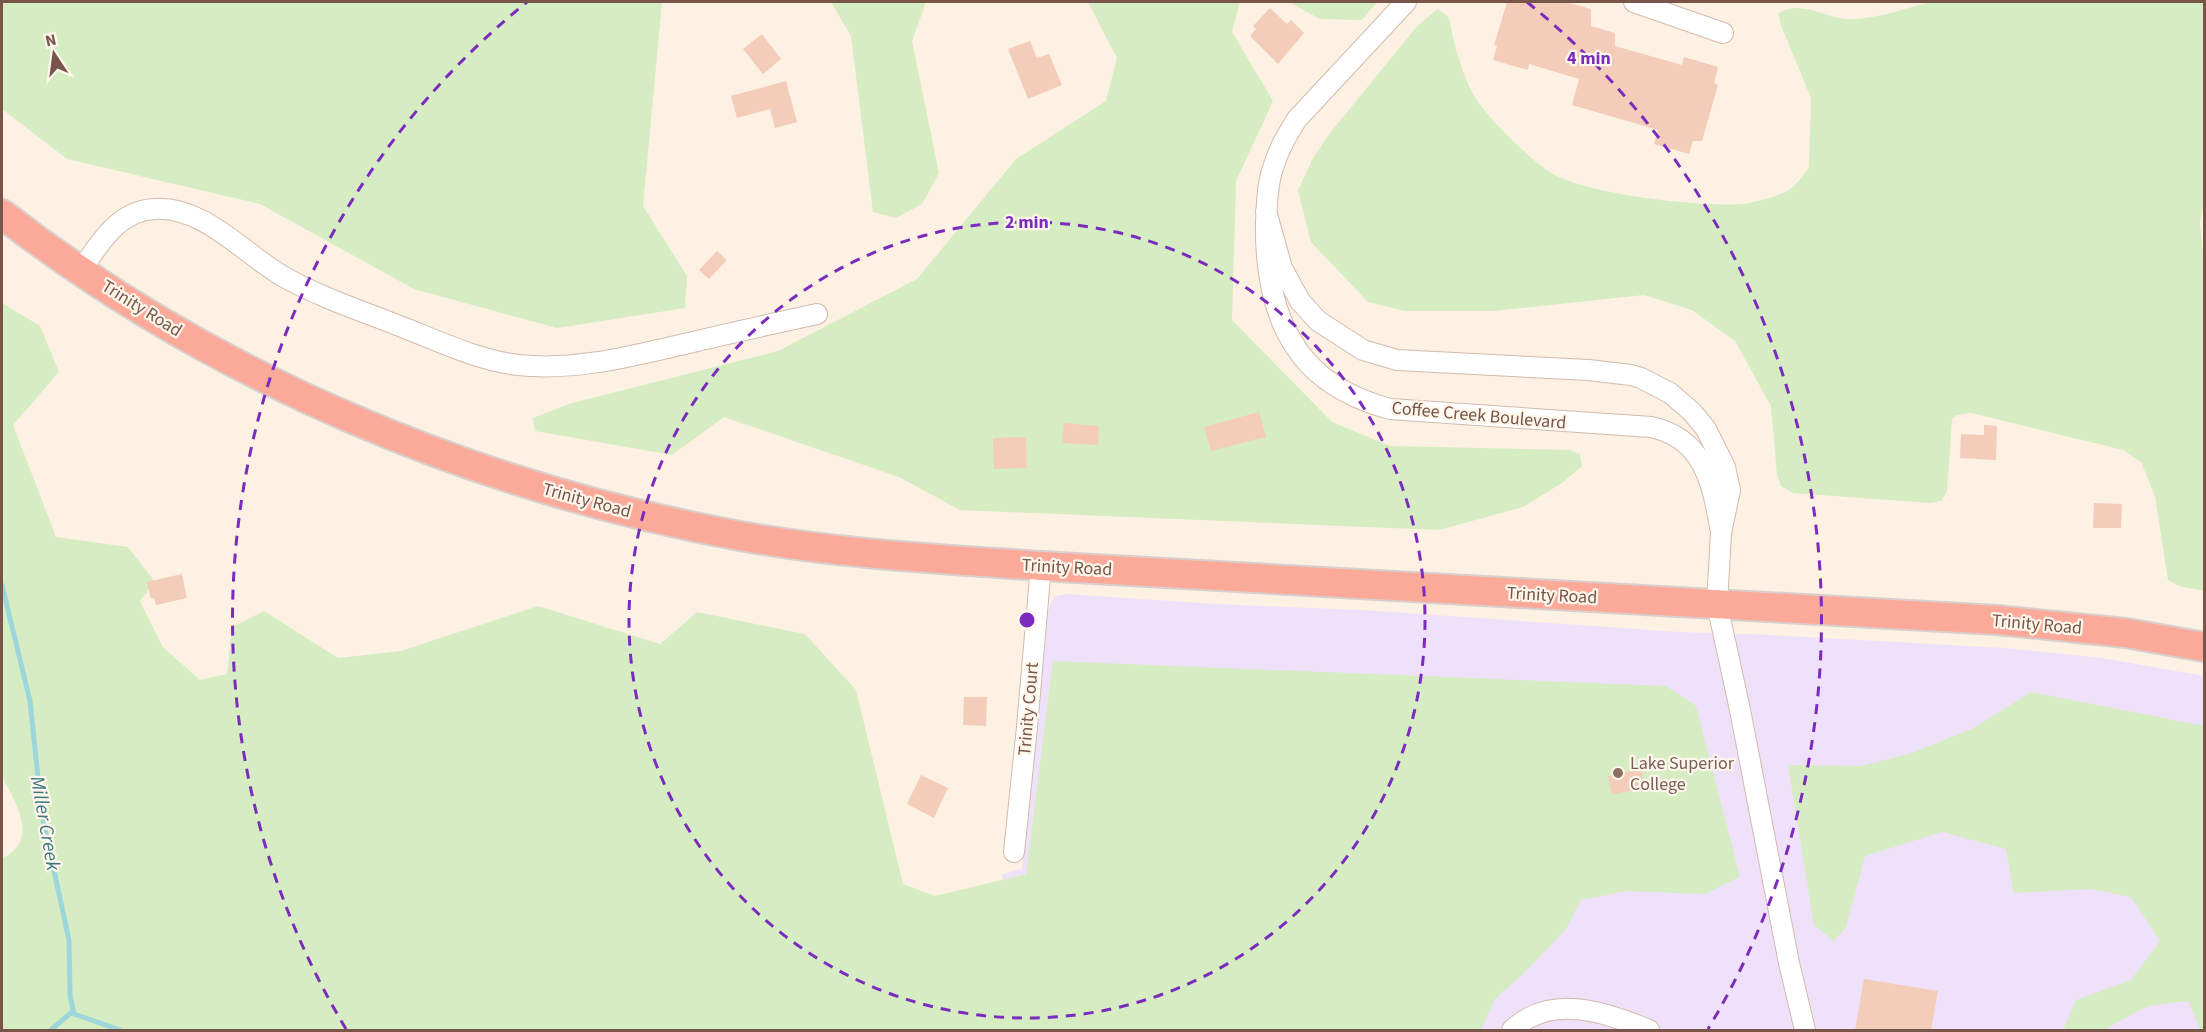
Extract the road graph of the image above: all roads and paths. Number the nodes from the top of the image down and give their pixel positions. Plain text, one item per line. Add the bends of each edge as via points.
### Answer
1 (1406, 2) edge
2 (1634, 2) edge
3 (1723, 33) dead end
4 (1266, 211) junction
5 (2, 214) edge
6 (81, 270) junction
7 (817, 314) dead end
8 (1721, 532) junction
9 (1041, 566) junction
10 (1717, 604) junction
11 (2205, 647) edge
12 (1014, 852) dead end
13 (1512, 1030) edge
14 (1649, 1030) edge
15 (1805, 1030) edge

1 - 4 street, Coffee Creek Boulevard via 1297,119 1272,169
2 - 3 street
4 - 8 street, Coffee Creek Boulevard via 1282,268 1300,301 1318,321 1363,350 1397,360 1620,373 1641,378 1670,393 1706,429 1725,467 1730,490
4 - 8 street, Coffee Creek Boulevard via 1268,269 1281,318 1304,358 1333,384 1353,397 1390,409 1661,429 1684,441 1701,461 1713,490
5 - 6 highway, Trinity Road
6 - 7 street via 121,220 154,208 175,209 194,215 282,276 314,292 486,358 548,367 621,358
6 - 9 highway, Trinity Road via 177,331 321,404 423,447 547,489 670,521 786,543
8 - 10 street, Coffee Creek Boulevard
9 - 10 highway, Trinity Road
9 - 12 street, Trinity Court
10 - 11 highway, Trinity Road via 1997,620 2126,633
10 - 15 street, Coffee Creek Boulevard via 1788,963
13 - 14 street via 1537,1014 1563,1008 1603,1013

